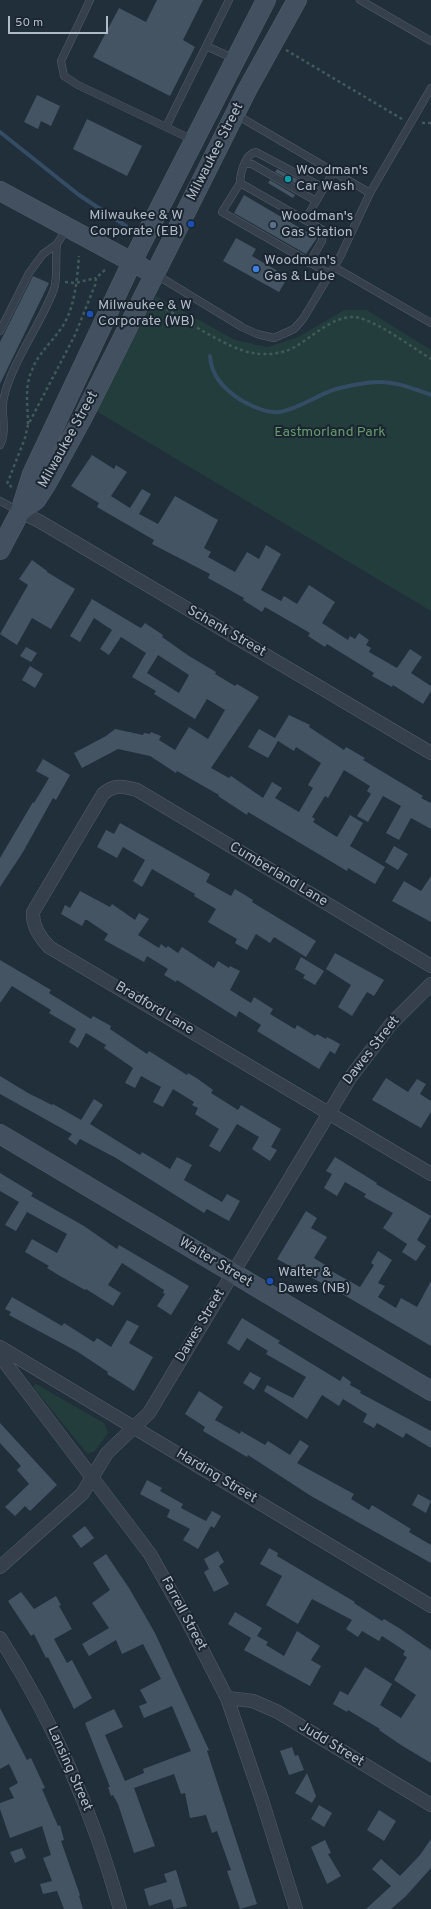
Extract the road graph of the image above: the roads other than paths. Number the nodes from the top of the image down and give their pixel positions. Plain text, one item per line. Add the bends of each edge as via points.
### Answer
1 (90, 0) edge
2 (229, 0) edge
3 (266, 0) edge
4 (284, 0) edge
5 (297, 0) edge
6 (360, 0) edge
7 (431, 41) edge
8 (206, 46) junction
9 (236, 60) junction
10 (431, 88) edge
11 (238, 108) junction
12 (166, 127) junction
13 (195, 140) junction
14 (245, 164) junction
15 (334, 171) junction
16 (240, 183) junction
17 (324, 188) junction
18 (0, 191) edge
19 (370, 193) junction
20 (316, 201) junction
21 (305, 220) junction
22 (67, 228) junction
23 (57, 244) junction
24 (132, 262) junction
25 (309, 263) junction
26 (334, 268) junction
27 (155, 274) junction
28 (330, 274) junction
29 (431, 323) edge
30 (0, 331) edge
31 (0, 445) edge
32 (0, 501) edge
33 (23, 503) junction
34 (0, 550) edge
35 (431, 753) edge
36 (124, 787) joint
37 (431, 966) edge
38 (431, 984) edge
39 (328, 1112) junction
40 (0, 1134) edge
41 (431, 1174) edge
42 (233, 1273) junction
43 (0, 1347) edge
44 (0, 1356) edge
45 (431, 1391) edge
46 (133, 1427) junction
47 (92, 1477) junction
48 (0, 1567) edge
49 (431, 1606) edge
50 (0, 1638) edge
51 (226, 1698) junction
52 (431, 1805) edge
53 (120, 1909) edge
54 (296, 1909) edge

1 - 12 lane via 61,61 64,76
2 - 8 lane
3 - 9 street, Milwaukee Street
4 - 11 street via 262,43
5 - 11 street, Milwaukee Street
6 - 7 lane
8 - 9 lane
8 - 12 lane
9 - 13 street, Milwaukee Street
10 - 19 lane
11 - 15 lane
11 - 27 street, Milwaukee Street
12 - 13 lane
13 - 24 street, Milwaukee Street
14 - 16 lane via 240,174
14 - 17 lane via 253,152 259,152
14 - 20 lane via 252,164
15 - 17 lane
15 - 19 lane
16 - 21 lane
16 - 25 lane via 222,212
17 - 20 lane
18 - 22 street
19 - 26 lane
20 - 21 lane
21 - 25 lane via 323,230 322,241
22 - 23 lane
22 - 24 street
23 - 30 lane via 43,254 29,273
23 - 31 lane via 54,289 5,394 2,408 3,437
24 - 27 street
24 - 33 street, Milwaukee Street via 73,383 32,474
25 - 28 lane
26 - 28 lane
26 - 29 lane
27 - 28 lane via 242,327 274,338 294,329 303,319
27 - 33 street, Milwaukee Street via 47,484 36,500
32 - 33 lane
33 - 34 street, Milwaukee Street
33 - 35 street, Schenk Street via 39,521
36 - 37 street, Cumberland Lane via 137,790
36 - 39 street, Bradford Lane via 110,788 103,794 76,838 33,912 34,925 38,933 49,947
38 - 39 street, Dawes Street via 373,1046
39 - 41 street, Bradford Lane
39 - 42 street, Dawes Street
40 - 42 street, Walter Street
42 - 45 street, Walter Street
42 - 46 street, Dawes Street via 149,1413
43 - 46 street, Harding Street
44 - 47 street, Farrell Street
46 - 47 street, Dawes Street via 107,1453
46 - 49 street, Harding Street
47 - 48 street, Dawes Street via 82,1494
47 - 51 street, Farrell Street via 150,1554
50 - 53 street, Lansing Street via 44,1712 61,1747 96,1832
51 - 52 street, Judd Street via 253,1701 278,1712
51 - 54 street, Farrell Street via 262,1800

